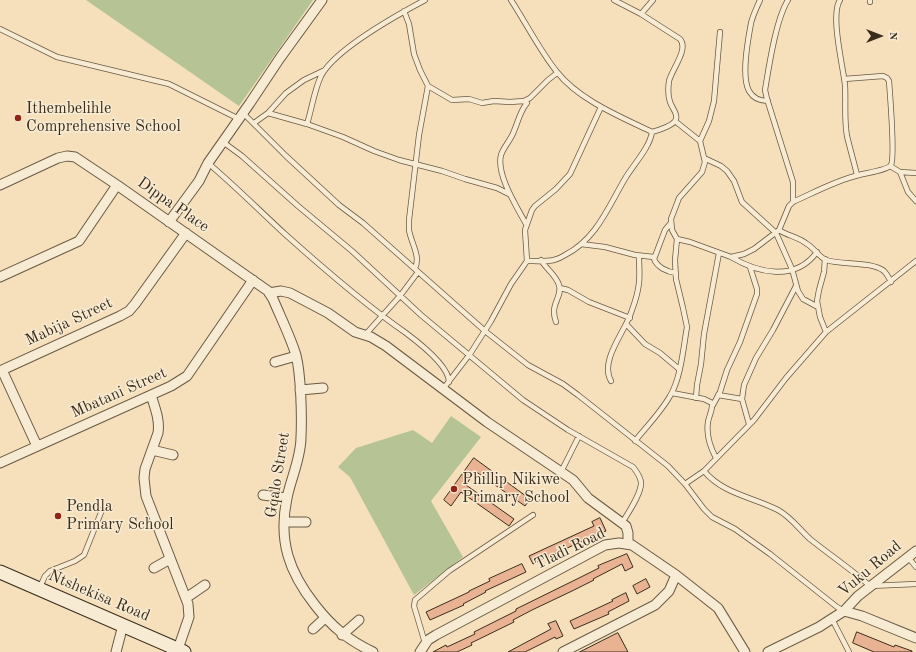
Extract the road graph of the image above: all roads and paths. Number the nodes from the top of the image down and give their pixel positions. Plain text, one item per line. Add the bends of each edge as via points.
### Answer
1 (322, 0) edge
2 (425, 0) edge
3 (511, 0) edge
4 (614, 0) edge
5 (653, 0) edge
6 (760, 0) edge
7 (788, 0) edge
8 (840, 0) edge
9 (404, 11) junction
10 (641, 14) junction
11 (0, 29) edge
12 (720, 32) dead end
13 (325, 70) junction
14 (557, 73) junction
15 (844, 79) junction
16 (428, 86) junction
17 (768, 102) junction
18 (527, 103) dead end
19 (601, 107) junction
20 (268, 113) junction
21 (241, 116) junction
22 (675, 121) junction
23 (254, 123) junction
24 (307, 124) junction
25 (652, 132) junction
26 (700, 141) junction
27 (223, 142) junction
28 (704, 158) junction
29 (208, 163) junction
30 (416, 164) junction
31 (890, 166) junction
32 (900, 172) junction
33 (916, 173) edge
34 (857, 175) junction
35 (0, 185) edge
36 (117, 185) junction
37 (508, 194) junction
38 (916, 201) edge
39 (793, 202) junction
40 (169, 222) junction
41 (526, 224) junction
42 (670, 224) junction
43 (778, 232) junction
44 (186, 233) junction
45 (677, 239) junction
46 (581, 244) junction
47 (816, 252) junction
48 (719, 253) junction
49 (639, 256) junction
50 (654, 257) junction
51 (731, 257) junction
52 (824, 259) junction
53 (541, 260) junction
54 (527, 261) junction
55 (916, 261) edge
56 (750, 267) junction
57 (416, 270) junction
58 (793, 271) junction
59 (676, 273) junction
60 (0, 277) edge
61 (253, 280) junction
62 (891, 282) junction
63 (796, 286) junction
64 (560, 288) junction
65 (269, 293) junction
66 (400, 296) junction
67 (818, 307) junction
68 (381, 316) junction
69 (630, 318) junction
70 (556, 322) dead end
71 (626, 325) junction
72 (485, 331) junction
73 (826, 332) junction
74 (365, 335) junction
75 (470, 354) junction
76 (296, 356) junction
77 (275, 362) dead end
78 (680, 369) junction
79 (1, 370) edge
80 (611, 381) dead end
81 (449, 382) junction
82 (323, 388) dead end
83 (443, 389) junction
84 (300, 390) junction
85 (672, 393) junction
86 (152, 395) junction
87 (718, 395) junction
88 (696, 398) junction
89 (742, 399) junction
90 (713, 405) junction
91 (749, 424) junction
92 (579, 436) junction
93 (635, 440) junction
94 (37, 446) junction
95 (152, 450) junction
96 (173, 455) dead end
97 (716, 458) junction
98 (0, 463) edge
99 (704, 471) junction
100 (561, 472) junction
101 (685, 484) junction
102 (263, 495) dead end
103 (287, 498) junction
104 (102, 510) dead end
105 (533, 515) dead end
106 (284, 522) junction
107 (306, 522) dead end
108 (622, 523) junction
109 (628, 544) junction
110 (916, 551) edge
111 (908, 557) junction
112 (170, 559) junction
113 (916, 567) edge
114 (154, 568) dead end
115 (0, 572) edge
116 (676, 575) junction
117 (916, 584) edge
118 (205, 585) dead end
119 (870, 586) junction
120 (39, 589) junction
121 (186, 598) junction
122 (844, 611) junction
123 (325, 618) junction
124 (832, 619) junction
125 (359, 620) dead end
126 (123, 625) junction
127 (313, 629) dead end
128 (342, 635) junction
129 (916, 638) edge
130 (425, 643) junction
131 (181, 651) edge
132 (116, 652) edge
133 (373, 652) edge
134 (420, 652) edge
135 (563, 652) edge
136 (745, 652) edge
137 (768, 652) edge
138 (849, 652) edge

1 - 21 street
2 - 9 lane
3 - 14 lane
4 - 10 lane
5 - 10 lane
6 - 17 lane via 751,23 746,76 752,95
7 - 17 lane via 774,46 765,90
8 - 15 lane via 836,20
9 - 13 lane via 332,60
9 - 16 lane via 417,65
10 - 22 lane via 680,39 684,45 668,86 669,98 676,114
11 - 21 lane via 56,57 169,84
12 - 26 lane via 714,102
13 - 20 lane via 304,80 286,93
13 - 24 lane via 315,92
14 - 16 lane via 530,98 520,102 482,103 469,99 452,100
14 - 19 lane via 569,85
15 - 31 lane via 883,76 889,81 892,148
15 - 34 lane via 847,136
16 - 30 lane
17 - 39 lane via 793,182
18 - 37 lane via 501,156
19 - 25 lane
19 - 41 lane via 570,174 534,207
20 - 23 lane
20 - 24 lane
21 - 23 lane
21 - 27 street
22 - 25 lane
22 - 26 lane
23 - 57 lane via 339,205
24 - 30 lane via 374,151
25 - 46 lane via 648,144 626,176 599,224
26 - 28 lane
27 - 29 street
27 - 66 lane via 352,251
28 - 42 lane via 702,172 680,198
28 - 43 lane via 721,166 734,180 742,202
29 - 40 street via 199,181
29 - 68 lane via 286,235
30 - 37 lane via 497,188
30 - 57 lane via 409,220
31 - 32 lane
31 - 34 lane
32 - 33 lane
32 - 38 lane via 908,192
34 - 39 lane
35 - 36 street, Dippa Place via 67,156 75,157
36 - 40 street, Dippa Place
36 - 60 street via 79,241
37 - 41 lane
39 - 43 lane
40 - 44 street, Dippa Place
41 - 54 lane
42 - 45 lane
42 - 50 lane
43 - 47 lane via 806,242
43 - 51 lane via 754,249
43 - 58 lane
44 - 61 street, Dippa Place
44 - 79 street, Mabija Street via 135,304 125,313
45 - 48 lane
45 - 59 lane
46 - 49 lane via 605,246
46 - 53 lane via 559,258
47 - 52 lane
47 - 58 lane via 810,260
48 - 51 lane
48 - 88 lane via 704,334
49 - 50 lane
49 - 69 lane via 639,284
50 - 59 lane via 667,271
51 - 56 lane
52 - 62 lane via 880,269
52 - 67 lane via 824,272 817,298
53 - 54 lane
53 - 64 lane
54 - 72 lane
55 - 62 lane
56 - 58 lane
56 - 87 lane via 757,294
57 - 66 lane
57 - 72 lane
58 - 63 lane
59 - 78 lane via 687,327
61 - 65 street, Gqalo Street
61 - 86 street, Mbatani Street via 187,376 177,384
62 - 73 lane
63 - 67 lane via 803,299
63 - 89 lane via 756,358 744,385
64 - 69 lane
64 - 70 lane via 553,310
65 - 74 street via 290,293 328,313 355,332
65 - 76 street, Gqalo Street
66 - 68 lane
66 - 75 lane
67 - 73 lane
68 - 74 lane
68 - 81 lane via 430,353 446,371
69 - 71 lane
71 - 78 lane via 646,344
71 - 80 lane via 608,366
72 - 75 lane
72 - 93 lane via 528,365 563,384
73 - 91 lane
74 - 83 street via 386,346
75 - 81 lane
75 - 92 lane via 523,400
76 - 77 street
76 - 84 street, Gqalo Street
78 - 85 lane
79 - 94 street
81 - 83 lane
82 - 84 street
83 - 100 street via 486,422
84 - 103 street, Gqalo Street via 301,445
85 - 88 lane
85 - 93 lane
86 - 94 street, Mbatani Street
86 - 95 street via 159,423
87 - 89 lane
87 - 90 lane
88 - 90 lane via 708,400
89 - 91 lane
90 - 97 lane via 708,421 708,433 711,450
91 - 97 lane
92 - 100 lane
92 - 108 lane via 631,465 639,475 640,488
93 - 101 lane via 668,466
94 - 98 street, Mbatani Street
95 - 96 street
95 - 112 street via 145,469 144,487 148,506
97 - 99 lane
99 - 101 lane
99 - 119 lane via 708,477 730,491 779,511
100 - 108 street via 575,482 588,498
101 - 122 lane via 712,516 770,554
102 - 103 street
103 - 106 street, Gqalo Street
104 - 120 lane via 84,554 75,561 50,571
105 - 130 lane via 468,558 415,600 414,606
106 - 107 street
106 - 123 street, Gqalo Street via 285,544 294,573
108 - 109 street via 628,532
109 - 116 street, Tladi Road
109 - 130 street, Tladi Road via 605,546
110 - 111 street, Vuku Road
111 - 113 lane
111 - 119 street, Vuku Road
112 - 114 street
112 - 121 street
115 - 120 street, Ntshekisa Road
116 - 135 street via 669,591 655,605
116 - 136 street, Tladi Road via 718,608
117 - 119 lane
118 - 121 street
119 - 122 street, Vuku Road
120 - 126 street, Ntshekisa Road
121 - 131 street via 189,617
122 - 124 street, Vuku Road
122 - 129 street
123 - 127 street
123 - 128 street, Gqalo Street
124 - 137 street, Vuku Road
124 - 138 lane
125 - 128 street
126 - 131 street, Ntshekisa Road
126 - 132 street
128 - 133 street, Gqalo Street
130 - 134 street, Tladi Road

